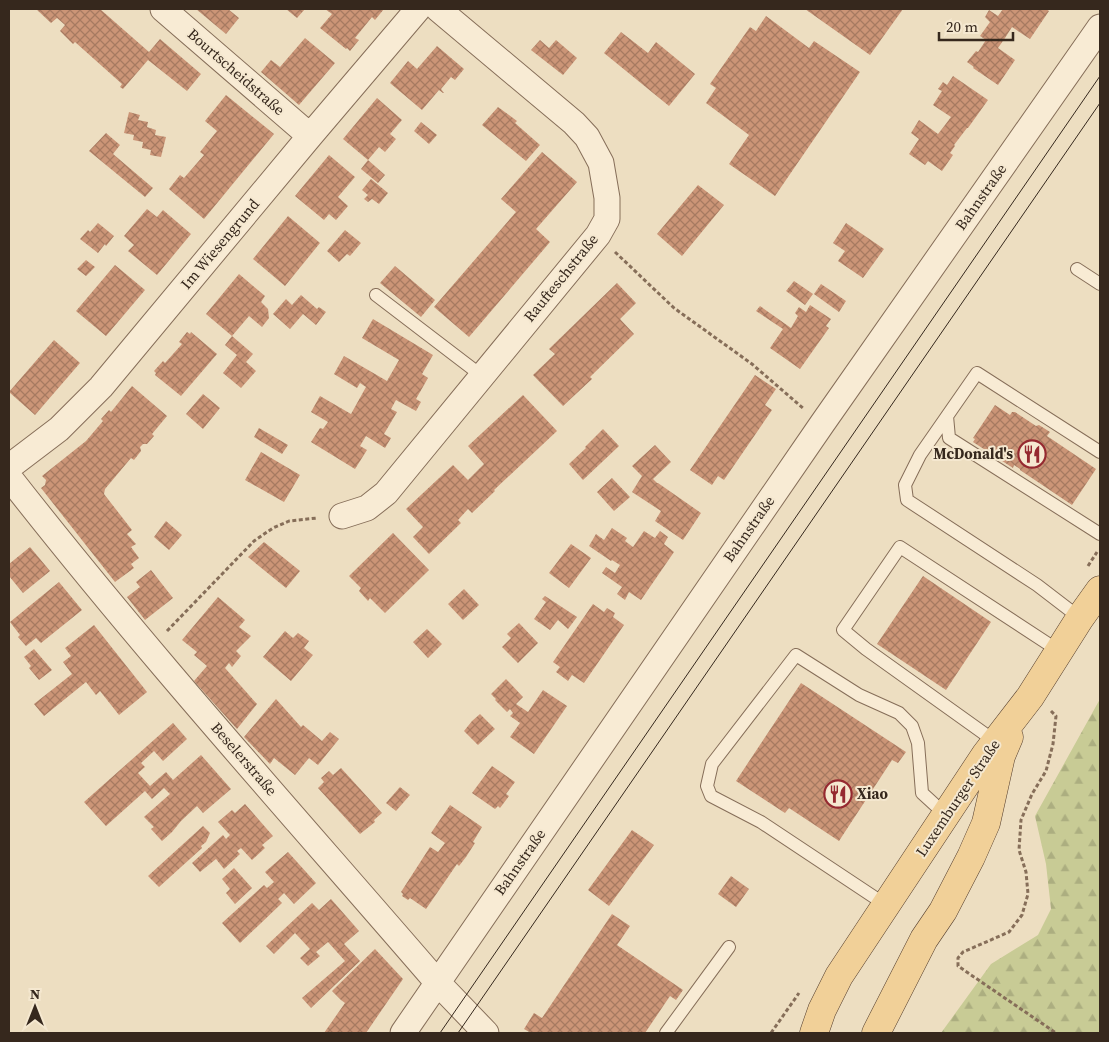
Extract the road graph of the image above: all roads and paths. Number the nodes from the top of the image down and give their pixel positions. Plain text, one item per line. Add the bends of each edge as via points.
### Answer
1 (163, 9) edge
2 (418, 9) edge
3 (438, 9) edge
4 (1100, 27) edge
5 (310, 136) junction
6 (598, 235) junction
7 (1077, 270) dead end
8 (1100, 284) edge
9 (376, 295) dead end
10 (482, 376) junction
11 (947, 416) junction
12 (822, 424) junction
13 (1100, 452) edge
14 (9, 467) edge
15 (12, 489) edge
16 (342, 516) joint
17 (1100, 534) edge
18 (1100, 590) edge
19 (1080, 618) junction
20 (149, 650) junction
21 (1059, 651) junction
22 (1024, 706) junction
23 (996, 742) junction
24 (946, 814) junction
25 (886, 905) junction
26 (729, 947) dead end
27 (437, 982) junction
28 (818, 1022) edge
29 (403, 1033) edge
30 (486, 1033) edge
31 (666, 1033) edge
32 (876, 1033) edge
33 (1056, 1033) edge

1 - 5 street, Bourtscheidstraße
2 - 5 street, Im Wiesengrund
3 - 6 street, Raufteschstraße via 588,137 601,163 607,198 606,219
4 - 12 street, Bahnstraße
5 - 14 street, Im Wiesengrund via 101,387 59,429
6 - 10 street, Raufteschstraße
6 - 12 path via 674,308 752,364
7 - 8 lane
9 - 10 lane
10 - 16 street, Raufteschstraße via 386,492 367,508
11 - 13 lane via 977,373
11 - 17 lane via 950,438
11 - 19 lane via 922,451 905,485 907,500 1037,585
12 - 27 street, Bahnstraße
15 - 20 street, Beselerstraße
16 - 20 path via 289,521 254,541
18 - 19 main road, Luxemburger Straße
19 - 21 main road, Luxemburger Straße
20 - 27 street, Beselerstraße
21 - 22 main road, Luxemburger Straße
21 - 23 lane via 900,547 843,630
22 - 23 main road, Luxemburger Straße
22 - 32 main road via 1001,756 986,823 971,857
22 - 33 path via 1047,708 1056,716 1046,771 1021,820 1019,850 1028,894 1022,915 1009,932 963,952 958,958 958,966
23 - 24 main road, Luxemburger Straße
24 - 25 main road, Luxemburger Straße
24 - 25 lane via 922,793 918,743 912,726 899,713 859,695 796,654 712,764 707,786 711,796 761,822
25 - 28 main road, Luxemburger Straße via 839,976
26 - 31 lane
27 - 29 street, Bahnstraße
27 - 30 street, Beselerstraße

